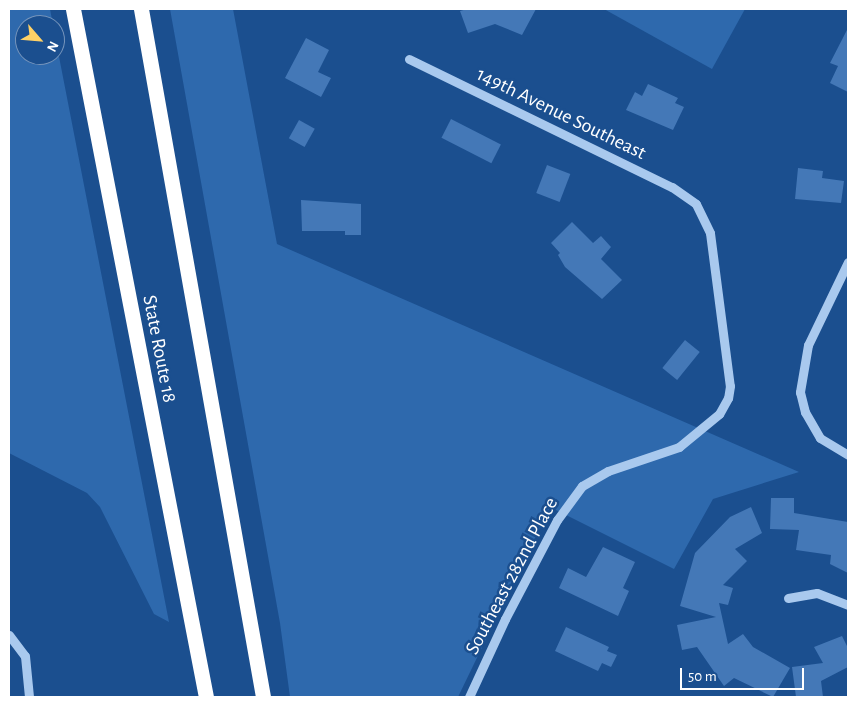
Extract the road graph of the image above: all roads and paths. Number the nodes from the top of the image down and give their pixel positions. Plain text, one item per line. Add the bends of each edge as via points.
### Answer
1 (73, 9) edge
2 (140, 9) edge
3 (409, 59) dead end
4 (696, 204) joint
5 (848, 262) edge
6 (848, 455) edge
7 (788, 598) dead end
8 (848, 605) edge
9 (9, 635) edge
10 (29, 697) edge
11 (206, 697) edge
12 (263, 697) edge
13 (469, 697) edge

1 - 11 highway, State Route 18
2 - 12 highway, State Route 18
3 - 4 street, 149th Avenue Southeast via 672,188
4 - 13 street, Southeast 282nd Place via 710,234 728,398 705,428 680,447 608,470 582,486 540,553
5 - 6 street via 808,345 800,392 805,412 820,438
7 - 8 street via 817,593
9 - 10 street via 26,656

